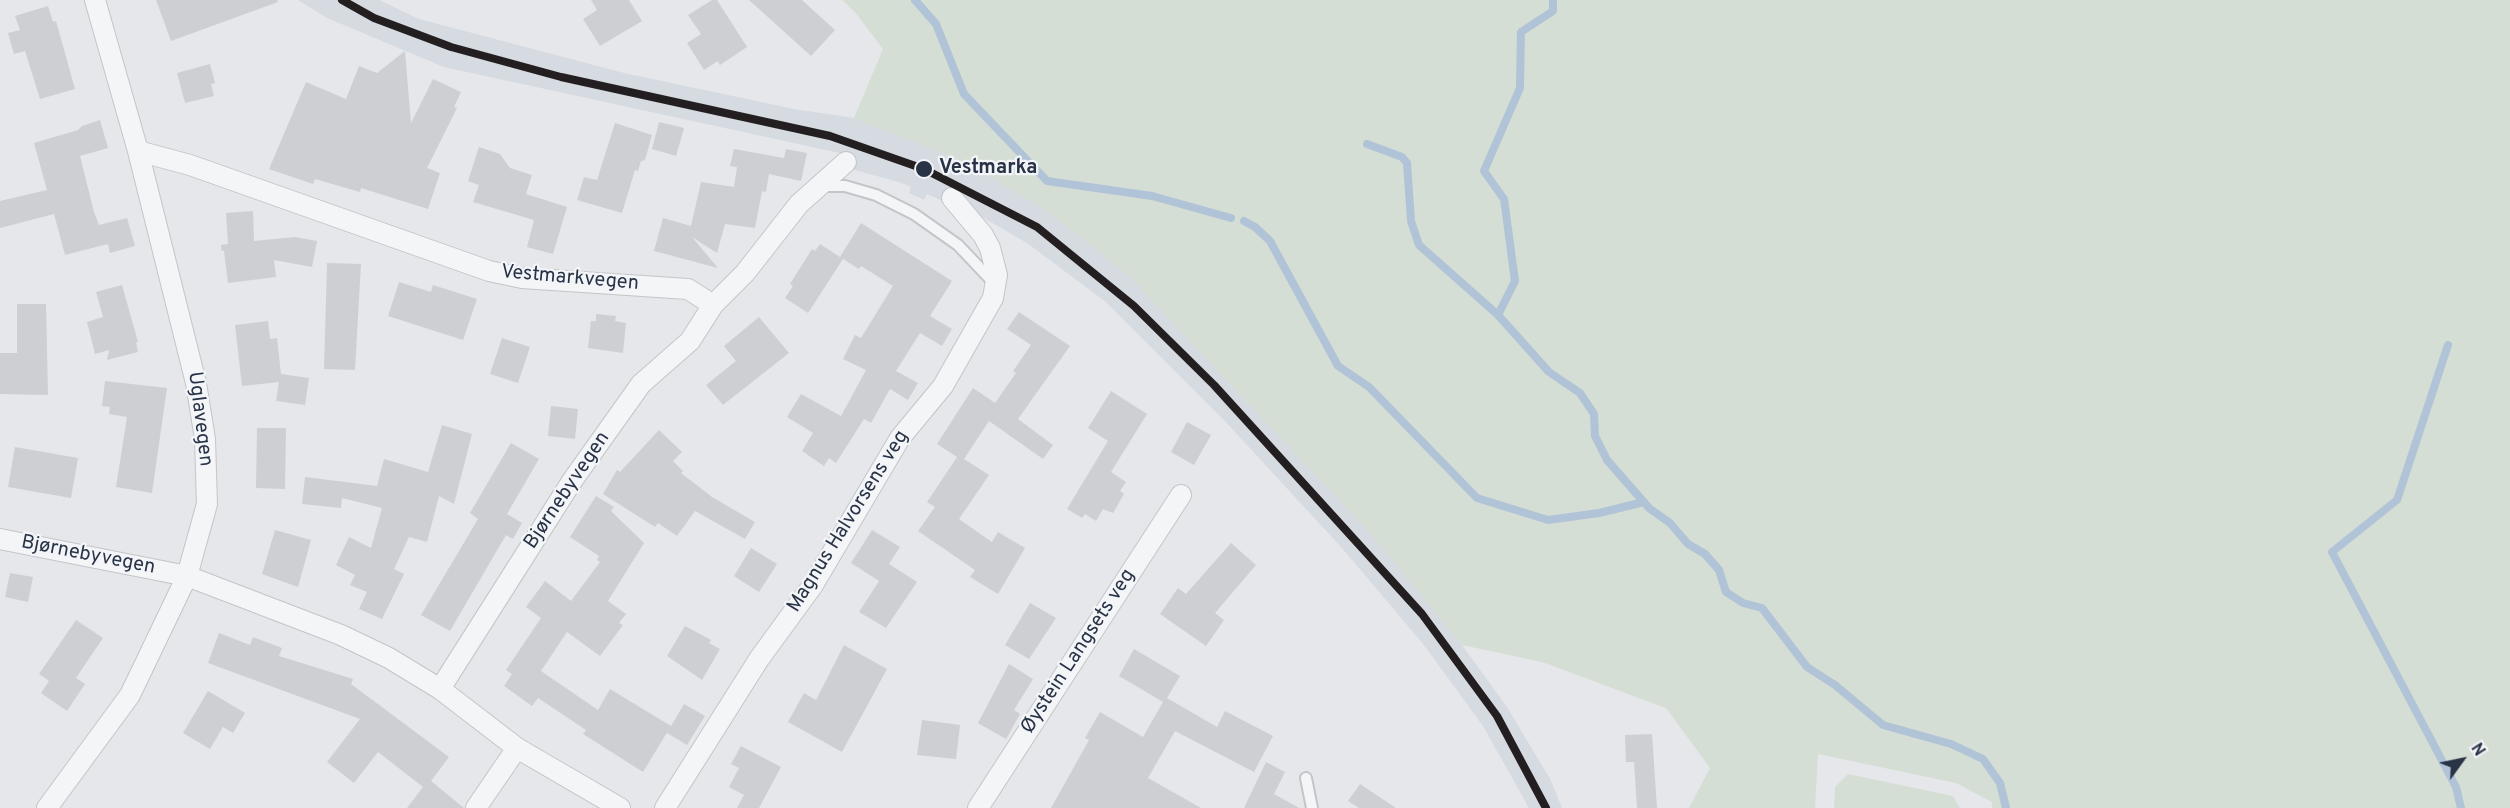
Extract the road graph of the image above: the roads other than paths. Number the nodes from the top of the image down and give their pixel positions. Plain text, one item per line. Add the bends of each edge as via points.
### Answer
1 (95, 0) edge
2 (138, 152) junction
3 (846, 162) dead end
4 (817, 186) junction
5 (952, 198) dead end
6 (995, 292) junction
7 (713, 305) junction
8 (1181, 495) dead end
9 (0, 538) edge
10 (187, 576) junction
11 (440, 689) junction
12 (517, 748) junction
13 (1306, 778) dead end
14 (47, 808) edge
15 (476, 808) edge
16 (620, 808) edge
17 (665, 808) edge
18 (978, 808) edge
19 (1312, 808) edge

1 - 2 street, Uglavegen
2 - 7 street, Vestmarkvegen via 190,165 489,271 522,278 688,289
2 - 10 street, Uglavegen via 196,383 205,439 207,504
3 - 4 street
4 - 6 lane via 845,186 876,195 914,214 958,244 986,272
4 - 7 street via 745,273
5 - 6 street via 990,248
6 - 17 street, Magnus Halvorsens veg via 943,386 900,438 813,585 759,660
7 - 11 street, Bjørnebyvegen via 690,341 641,384 579,472
8 - 18 street, Øystein Langsets veg
9 - 10 street, Bjørnebyvegen
10 - 11 street, Bjørnebyvegen via 341,635
10 - 14 street, Uglavegen via 130,695
11 - 12 street, Bjørnebyvegen
12 - 15 street
12 - 16 street, Bjørnebyvegen
13 - 19 lane

